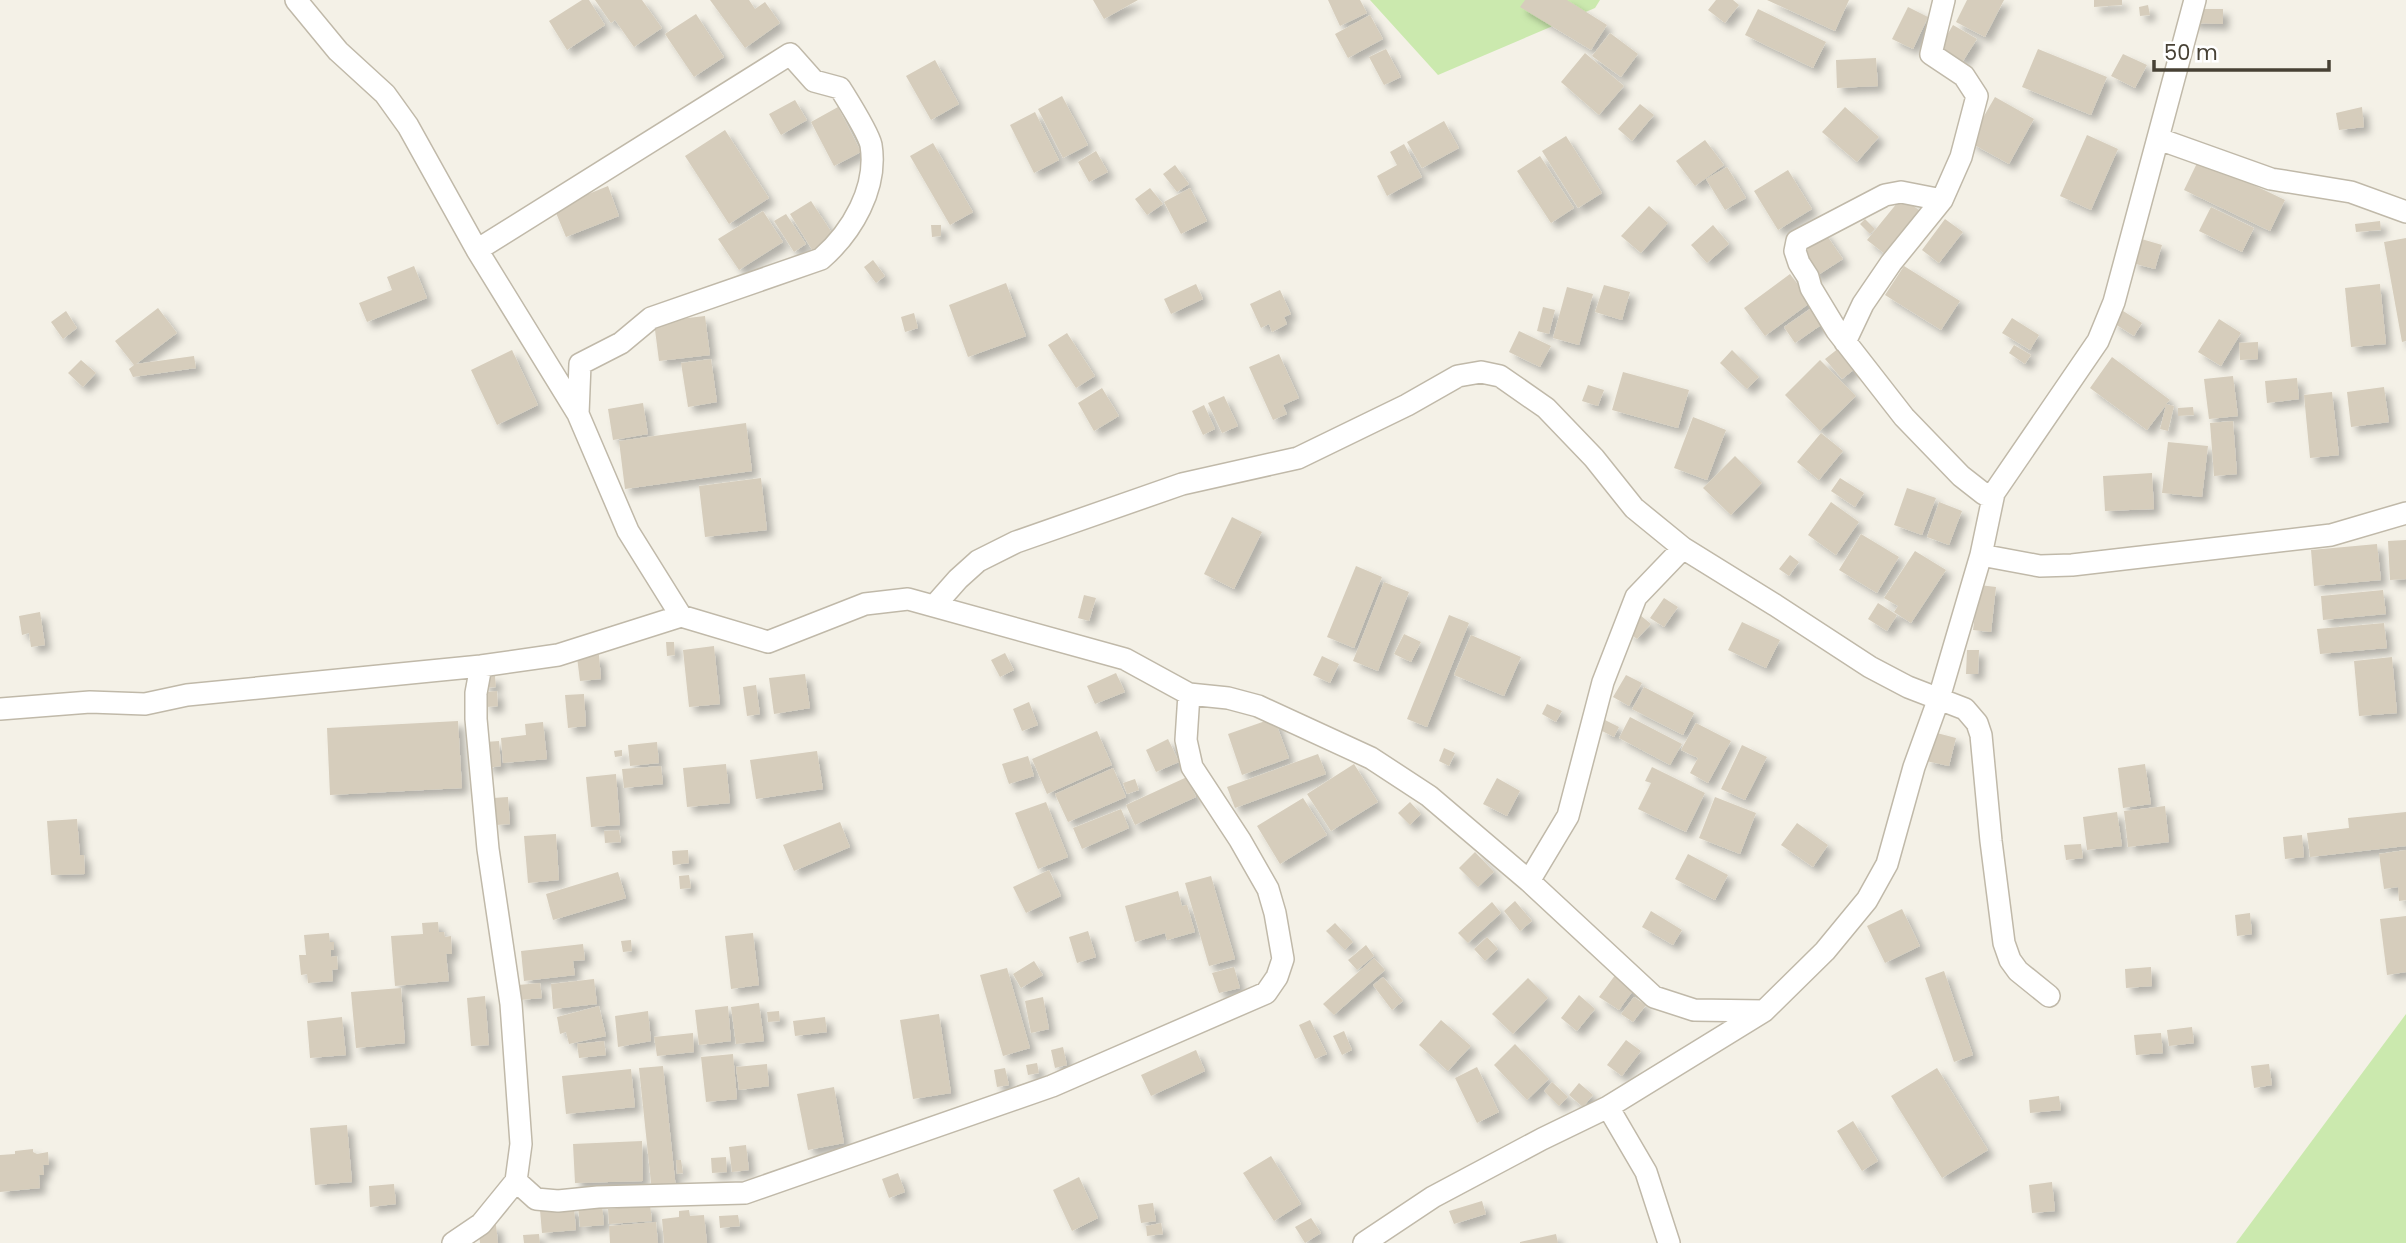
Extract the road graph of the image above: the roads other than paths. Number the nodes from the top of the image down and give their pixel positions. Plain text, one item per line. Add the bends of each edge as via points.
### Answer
1 (296, 0) edge
2 (1944, 0) edge
3 (2195, 0) edge
4 (2159, 139) junction
5 (1942, 200) junction
6 (2406, 212) edge
7 (477, 250) junction
8 (1845, 342) junction
9 (578, 414) junction
10 (1994, 493) junction
11 (2406, 513) edge
12 (1682, 548) junction
13 (1981, 555) junction
14 (935, 605) junction
15 (681, 616) junction
16 (481, 666) junction
17 (1189, 694) junction
18 (1939, 698) junction
19 (0, 709) edge
20 (1529, 881) junction
21 (2049, 996) dead end
22 (1764, 1011) junction
23 (1608, 1107) junction
24 (516, 1181) junction
25 (453, 1243) edge
26 (1364, 1243) edge
27 (1669, 1243) edge

1 - 7 street via 338,51 385,94 408,126
2 - 5 street via 1931,54 1964,76 1977,96 1961,157
3 - 4 street
4 - 6 street via 2271,179 2351,192
4 - 10 street via 2114,302 2098,341
5 - 8 street via 1891,262
5 - 8 street via 1901,192 1885,195 1797,241 1795,251 1811,288
7 - 9 street
7 - 9 street via 790,54 814,81 840,88 871,143 871,175 861,208 838,244 821,259 651,318 621,343 580,365
8 - 10 street via 1904,417 1961,476 1984,494
9 - 15 street via 628,531
10 - 13 street
11 - 13 street via 2331,535 2072,565 2040,566
12 - 14 street via 1634,508 1546,408 1500,376 1480,372 1458,376 1298,458 1182,484 1016,542 978,562
12 - 18 street via 1870,667
12 - 20 street via 1636,597 1603,682 1568,816
13 - 18 street
14 - 15 street via 908,599 865,604 768,642
14 - 17 street via 1125,659
15 - 16 street via 558,655
16 - 19 street via 187,695 145,704 90,702
16 - 24 street via 476,719 488,849 511,1004 521,1144
17 - 20 street via 1258,706 1371,758 1429,796
17 - 24 street via 1186,740 1192,767 1268,889 1275,913 1283,959 1278,977 1266,993 1052,1086 745,1193 547,1200 536,1199
18 - 21 street via 1965,709 1977,723 2004,943 2018,971
18 - 22 street via 1887,864 1867,900 1825,951
20 - 22 street via 1654,996 1694,1010
22 - 23 street
23 - 26 street via 1433,1196
23 - 27 street via 1646,1172
24 - 25 street via 481,1224

